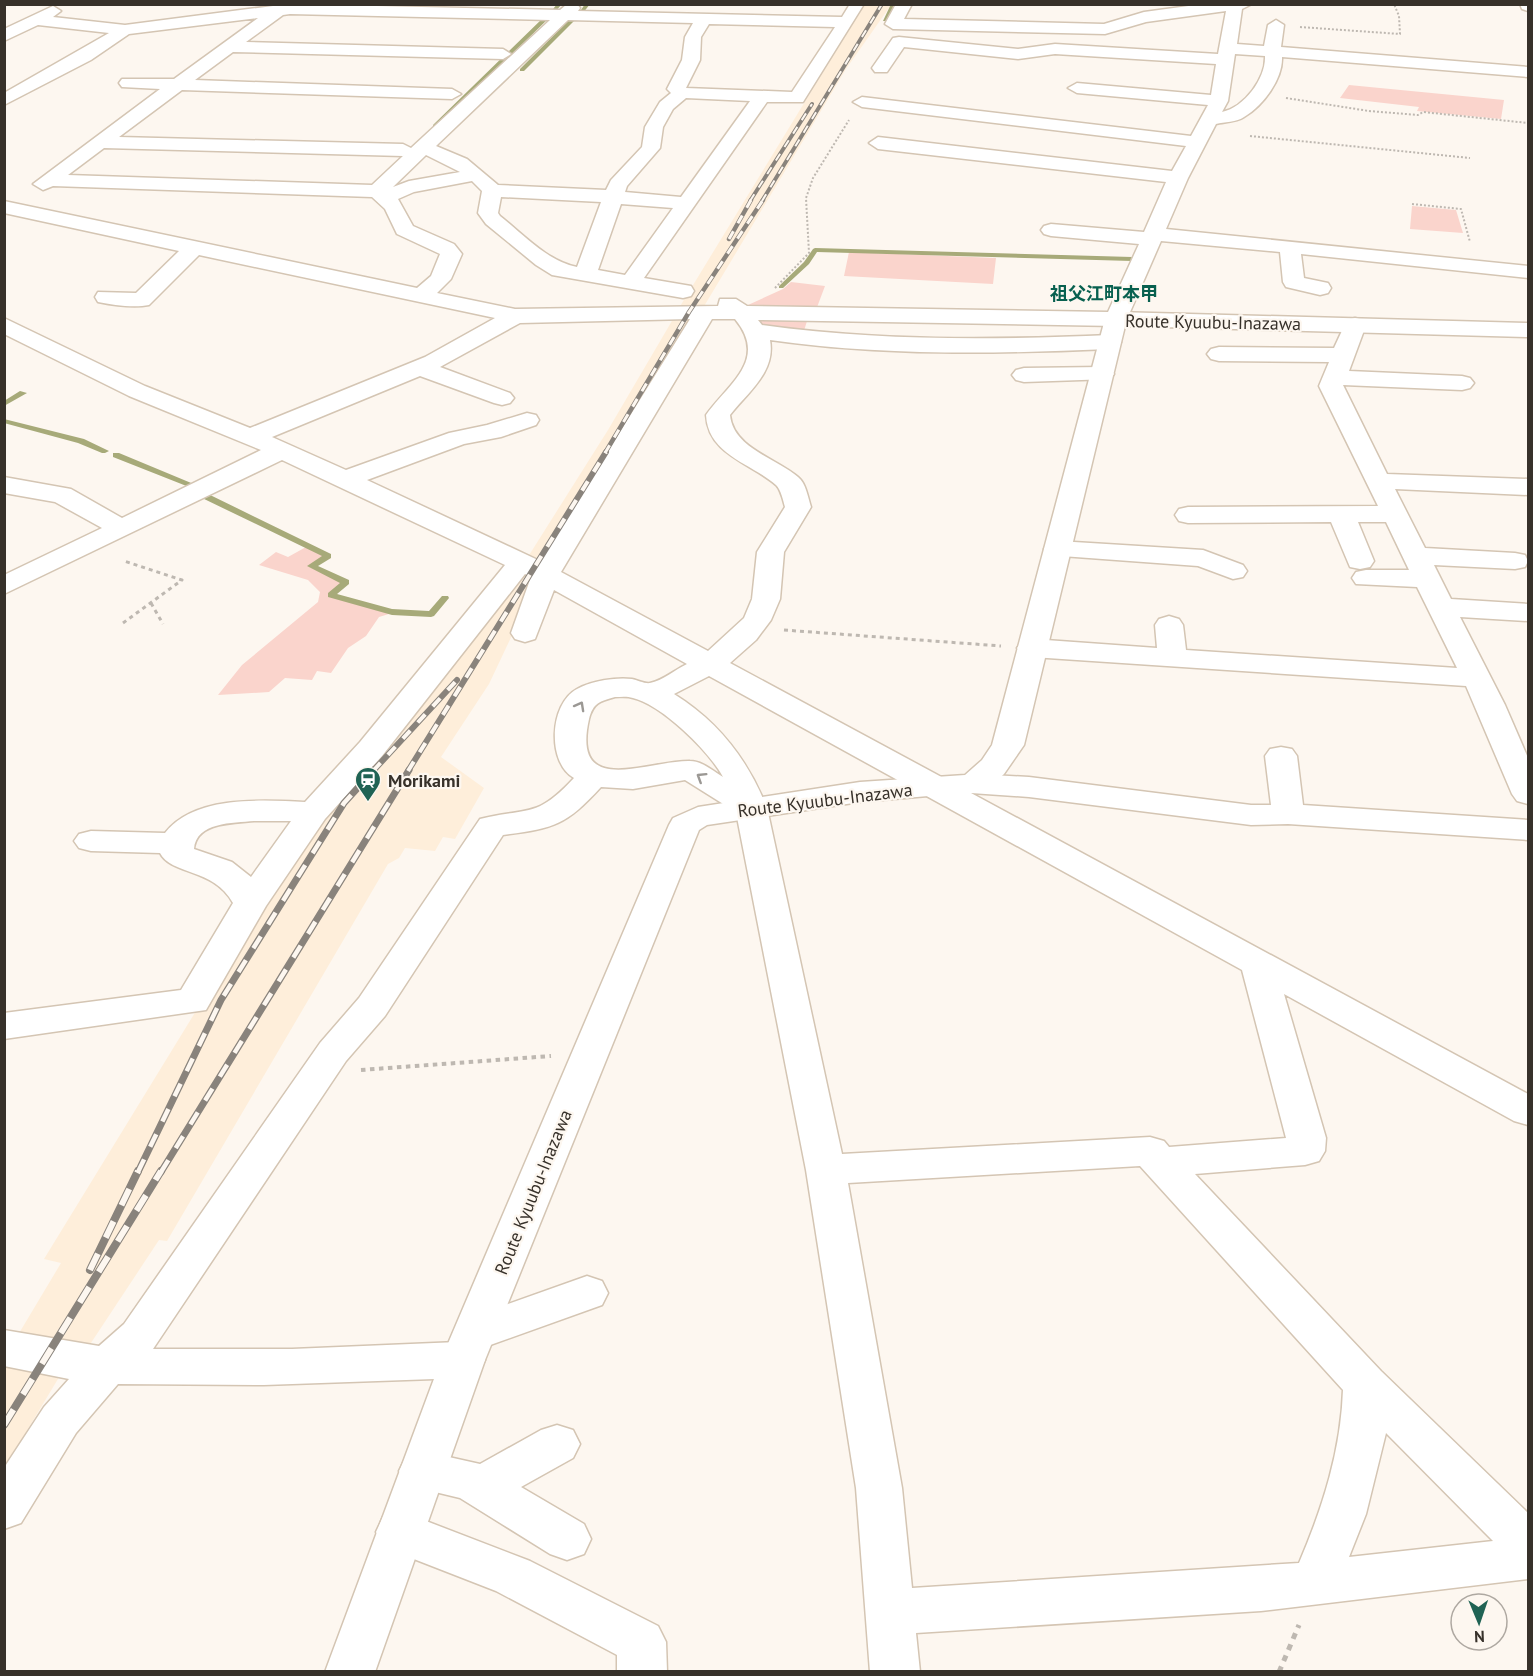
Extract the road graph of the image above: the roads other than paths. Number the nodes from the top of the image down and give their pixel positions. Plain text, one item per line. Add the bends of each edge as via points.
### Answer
1 (65, 4) edge
2 (858, 4) edge
3 (904, 4) edge
4 (1238, 5) edge
5 (284, 7) edge
6 (559, 10) edge
7 (4, 15) edge
8 (704, 19) junction
9 (36, 20) junction
10 (847, 22) junction
11 (1276, 25) road end
12 (125, 30) junction
13 (4, 36) edge
14 (229, 47) junction
15 (1272, 51) junction
16 (503, 54) dead end
17 (1228, 54) junction
18 (881, 68) dead end
19 (1528, 72) edge
20 (128, 83) dead end
21 (175, 87) junction
22 (1077, 88) dead end
23 (931, 92) dead end
24 (682, 93) junction
25 (452, 94) dead end
26 (762, 97) junction
27 (4, 100) edge
28 (1218, 101) junction
29 (862, 102) road end
30 (911, 109) junction
31 (1204, 131) junction
32 (100, 142) junction
33 (423, 149) junction
34 (948, 151) junction
35 (881, 165) dead end
36 (933, 168) dead end
37 (474, 175) junction
38 (1178, 178) junction
39 (49, 180) junction
40 (492, 191) junction
41 (374, 193) junction
42 (614, 196) junction
43 (686, 203) junction
44 (7, 208) edge
45 (1051, 230) dead end
46 (1153, 236) junction
47 (1290, 246) junction
48 (195, 247) junction
49 (1528, 272) edge
50 (585, 275) junction
51 (626, 282) junction
52 (1320, 288) dead end
53 (683, 291) dead end
54 (421, 296) junction
55 (105, 297) dead end
56 (730, 312) junction
57 (609, 313) junction
58 (514, 316) junction
59 (4, 325) edge
60 (1355, 326) junction
61 (1113, 330) junction
62 (1528, 330) edge
63 (1219, 354) dead end
64 (1339, 366) junction
65 (420, 368) junction
66 (1102, 374) junction
67 (1024, 375) dead end
68 (1462, 383) dead end
69 (502, 398) dead end
70 (527, 420) dead end
71 (250, 437) junction
72 (282, 450) junction
73 (344, 480) junction
74 (1380, 481) junction
75 (4, 485) edge
76 (1528, 487) edge
77 (1341, 514) junction
78 (1396, 514) junction
79 (1188, 515) dead end
80 (121, 528) junction
81 (1058, 549) junction
82 (1515, 561) dead end
83 (533, 568) junction
84 (1423, 568) junction
85 (1233, 571) dead end
86 (4, 586) edge
87 (1442, 607) junction
88 (1528, 612) edge
89 (1168, 625) dead end
90 (525, 633) dead end
91 (1032, 648) junction
92 (1172, 657) junction
93 (711, 662) junction
94 (1477, 678) junction
95 (653, 693) junction
96 (1281, 756) dead end
97 (1520, 756) edge
98 (594, 776) junction
99 (974, 784) junction
100 (932, 787) junction
101 (1528, 794) edge
102 (751, 808) junction
103 (314, 812) junction
104 (1288, 814) junction
105 (1528, 830) edge
106 (91, 841) dead end
107 (174, 843) junction
108 (250, 903) junction
109 (1258, 964) junction
110 (4, 1026) edge
111 (1528, 1111) edge
112 (1160, 1162) junction
113 (826, 1170) junction
114 (587, 1293) dead end
115 (469, 1347) junction
116 (4, 1348) edge
117 (107, 1366) junction
118 (1365, 1384) junction
119 (557, 1444) dead end
120 (422, 1471) junction
121 (481, 1486) junction
122 (4, 1509) edge
123 (400, 1532) junction
124 (567, 1539) dead end
125 (1528, 1544) edge
126 (1528, 1558) edge
127 (1315, 1583) junction
128 (890, 1612) junction
129 (350, 1671) edge
130 (642, 1671) edge
131 (895, 1671) edge

1 - 9 street
2 - 10 street
3 - 4 street via 893,24 1104,21
4 - 17 street
5 - 6 street
5 - 12 street
5 - 14 street
6 - 8 street
6 - 33 street
7 - 9 street
8 - 10 street
8 - 24 street via 693,37 691,60 676,89
9 - 12 street
9 - 13 street
10 - 26 street via 798,98
11 - 15 street
12 - 27 street
14 - 16 street
14 - 21 street
15 - 17 street
15 - 19 street
15 - 31 street via 1274,69 1259,94 1237,114
17 - 18 street via 1055,49 1018,54 899,42
17 - 28 street
20 - 21 street
21 - 25 street
21 - 32 street
22 - 28 street
23 - 30 street
24 - 26 street
24 - 42 street via 666,106 654,127 651,148 618,184
26 - 43 street
28 - 31 street
29 - 30 street
30 - 31 street
31 - 38 street
32 - 39 street
32 - 41 street via 403,150
33 - 37 street via 439,151
33 - 41 street
34 - 35 street via 885,144
34 - 36 street
34 - 38 street
37 - 40 street
37 - 41 street
38 - 46 street
39 - 41 street
39 - 44 street
40 - 42 street
40 - 50 street via 488,213 493,220 543,261 560,270
41 - 54 street via 397,212 404,230 447,248 451,254 440,279
42 - 43 street
42 - 50 street
43 - 51 street
44 - 48 street
45 - 46 street
46 - 47 street
46 - 61 street
47 - 49 street
47 - 52 street via 1294,282
48 - 54 street
48 - 55 street via 141,300
50 - 51 street
51 - 53 street
51 - 57 street
54 - 58 street
56 - 57 street
56 - 61 street
56 - 61 street via 827,341 917,348
56 - 83 street
56 - 93 street via 759,338 762,355 758,366 718,415 719,429 736,448 790,483 798,507 769,555 766,600 751,628
57 - 58 street
58 - 65 street
59 - 71 street via 137,391
60 - 61 street, Route Kyuubu-Inazawa
60 - 62 street, Route Kyuubu-Inazawa
60 - 64 street
61 - 66 street, Route Kyuubu-Inazawa
63 - 64 street
64 - 68 street
64 - 74 street via 1330,386
65 - 69 street
65 - 71 street
66 - 67 street
66 - 81 street, Route Kyuubu-Inazawa
70 - 73 street via 458,438
71 - 72 street
72 - 73 street
72 - 80 street
73 - 83 street
74 - 76 street
74 - 78 street
75 - 80 street via 62,495
77 - 78 street
77 - 79 street
77 - 84 street via 1363,570
78 - 84 street
80 - 86 street
81 - 85 street via 1203,558
81 - 91 street, Route Kyuubu-Inazawa
82 - 84 street
83 - 90 street
83 - 93 street
83 - 103 street
84 - 87 street
87 - 88 street
87 - 94 street
89 - 92 street
91 - 92 street
91 - 99 street, Route Kyuubu-Inazawa via 1008,745 993,767
92 - 94 street
93 - 95 street
93 - 100 street
94 - 97 street
98 -> 95 street via 575,766 569,747 576,711 585,697 608,688
95 - 102 street via 679,711 724,756 736,771
96 - 104 street
97 - 101 street
102 -> 98 street via 690,770 648,778
98 - 117 street via 565,807 540,820 492,826 372,1007 333,1052 139,1336
99 - 100 street, Route Kyuubu-Inazawa
99 - 104 street via 1029,787 1251,815
100 - 102 street, Route Kyuubu-Inazawa via 860,792
100 - 109 street
102 - 113 street
102 - 115 street, Route Kyuubu-Inazawa via 698,817 685,825
103 - 107 street via 244,812 210,817 191,824 177,835
103 - 108 street
104 - 105 street
106 - 107 street
107 - 108 street via 177,854 226,871 242,885
108 - 110 street via 193,1000
109 - 111 street
109 - 112 street via 1306,1138 1305,1151
112 - 113 street via 1150,1151
112 - 118 street
113 - 128 street via 879,1488
114 - 115 street
115 - 117 street via 341,1367
115 - 120 street, Route Kyuubu-Inazawa
116 - 117 street
117 - 122 street via 60,1420
118 - 125 street
118 - 127 street via 1364,1429 1346,1503
119 - 121 street
120 - 121 street via 470,1480
120 - 123 street, Route Kyuubu-Inazawa
121 - 124 street
123 - 129 street, Route Kyuubu-Inazawa
123 - 130 street via 513,1575 641,1642
126 - 127 street
127 - 128 street
128 - 131 street

